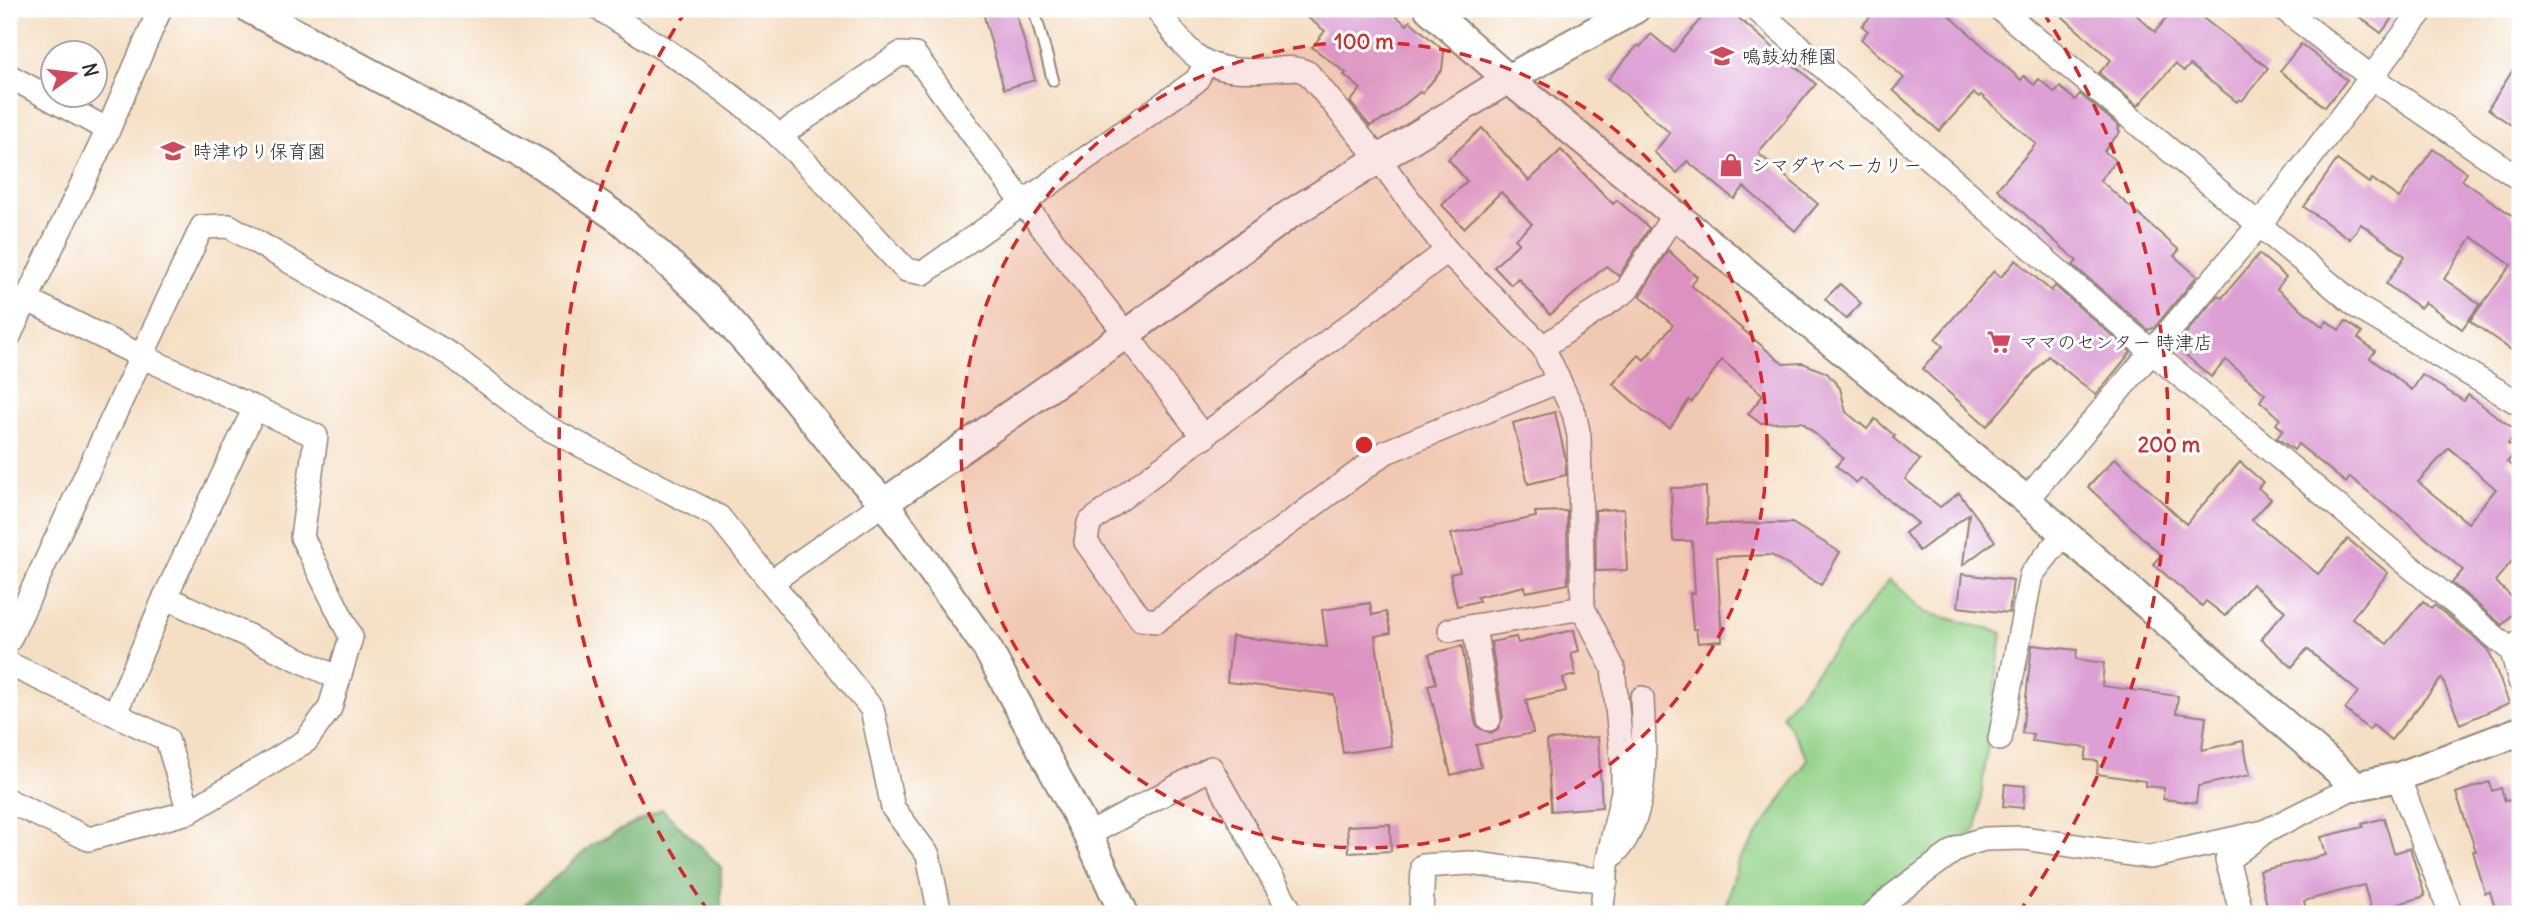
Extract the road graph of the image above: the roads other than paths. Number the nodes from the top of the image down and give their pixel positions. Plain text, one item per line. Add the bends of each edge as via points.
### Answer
1 (160, 9) edge
2 (250, 9) edge
3 (600, 9) edge
4 (1034, 9) edge
5 (1157, 9) edge
6 (1430, 9) edge
7 (1635, 9) edge
8 (1755, 9) edge
9 (2000, 9) edge
10 (2284, 9) edge
11 (2423, 9) edge
12 (1206, 64) junction
13 (9, 76) edge
14 (2371, 76) junction
15 (1508, 79) junction
16 (1053, 80) dead end
17 (108, 130) junction
18 (779, 136) junction
19 (1378, 158) junction
20 (2520, 179) edge
21 (1023, 203) junction
22 (1674, 215) junction
23 (2260, 224) junction
24 (1447, 251) junction
25 (26, 299) junction
26 (1126, 334) junction
27 (9, 335) edge
28 (1544, 346) junction
29 (2152, 352) junction
30 (141, 356) junction
31 (1559, 381) junction
32 (2520, 404) edge
33 (255, 408) junction
34 (1204, 438) junction
35 (2026, 500) junction
36 (884, 503) junction
37 (2064, 534) junction
38 (771, 582) junction
39 (165, 597) junction
40 (1583, 608) junction
41 (1474, 626) junction
42 (1450, 630) dead end
43 (9, 640) edge
44 (2516, 646) edge
45 (9, 664) edge
46 (338, 678) junction
47 (2520, 681) edge
48 (1642, 698) dead end
49 (115, 713) junction
50 (1489, 719) dead end
51 (2520, 731) edge
52 (2000, 738) dead end
53 (2398, 777) junction
54 (2356, 786) junction
55 (9, 801) edge
56 (190, 812) junction
57 (2264, 832) junction
58 (1088, 835) junction
59 (1607, 870) junction
60 (940, 914) edge
61 (1124, 914) edge
62 (1292, 914) edge
63 (1421, 914) edge
64 (1601, 914) edge
65 (1873, 914) edge
66 (2242, 914) edge
67 (2451, 914) edge

1 - 17 street
2 - 36 street via 539,163 621,220 712,303
3 - 18 street via 680,59
4 - 16 lane
5 - 12 street via 1182,45
6 - 15 street
7 - 15 street
8 - 29 street
9 - 23 street
10 - 14 street
11 - 14 street
12 - 19 street via 1239,72 1298,67
12 - 21 street via 1196,80
13 - 17 street
14 - 20 street
14 - 23 street
15 - 19 street
15 - 22 street
17 - 25 street
18 - 21 street via 906,270 923,273
18 - 21 street via 900,54 915,55
19 - 24 street
19 - 26 street via 1287,216
21 - 26 street
22 - 28 street via 1627,290
22 - 35 street
23 - 29 street
23 - 32 street via 2359,308
24 - 28 street
24 - 34 street
25 - 27 street
25 - 30 street
26 - 34 street
26 - 36 street
28 - 31 street
29 - 35 street
29 - 44 street
30 - 33 street
30 - 38 street via 202,227 229,226 451,355 544,426 719,517
30 - 43 street
31 - 34 street via 1386,452 1156,621 1141,619 1086,542 1089,523
31 - 40 street via 1579,436
33 - 39 street
33 - 46 street via 316,436 302,537 352,637
35 - 37 street
36 - 38 street
36 - 58 street via 987,648
37 - 52 street via 2031,575
37 - 54 street
38 - 60 street via 872,709 893,808 928,855
39 - 46 street
39 - 49 street
40 - 41 street
40 - 59 street via 1613,668 1620,735 1623,790
41 - 42 street
41 - 50 street
44 - 47 street
45 - 49 street
46 - 56 street via 330,708 306,741
48 - 59 street via 1645,767 1633,827
49 - 56 street via 167,739
51 - 53 street
53 - 54 street
53 - 67 street
54 - 57 street
55 - 56 street via 89,838
57 - 65 street via 2150,856 2024,838 1985,839 1958,848
57 - 66 street via 2227,860
58 - 61 street
58 - 62 street via 1211,768
59 - 63 street via 1469,863 1423,866
59 - 64 street

